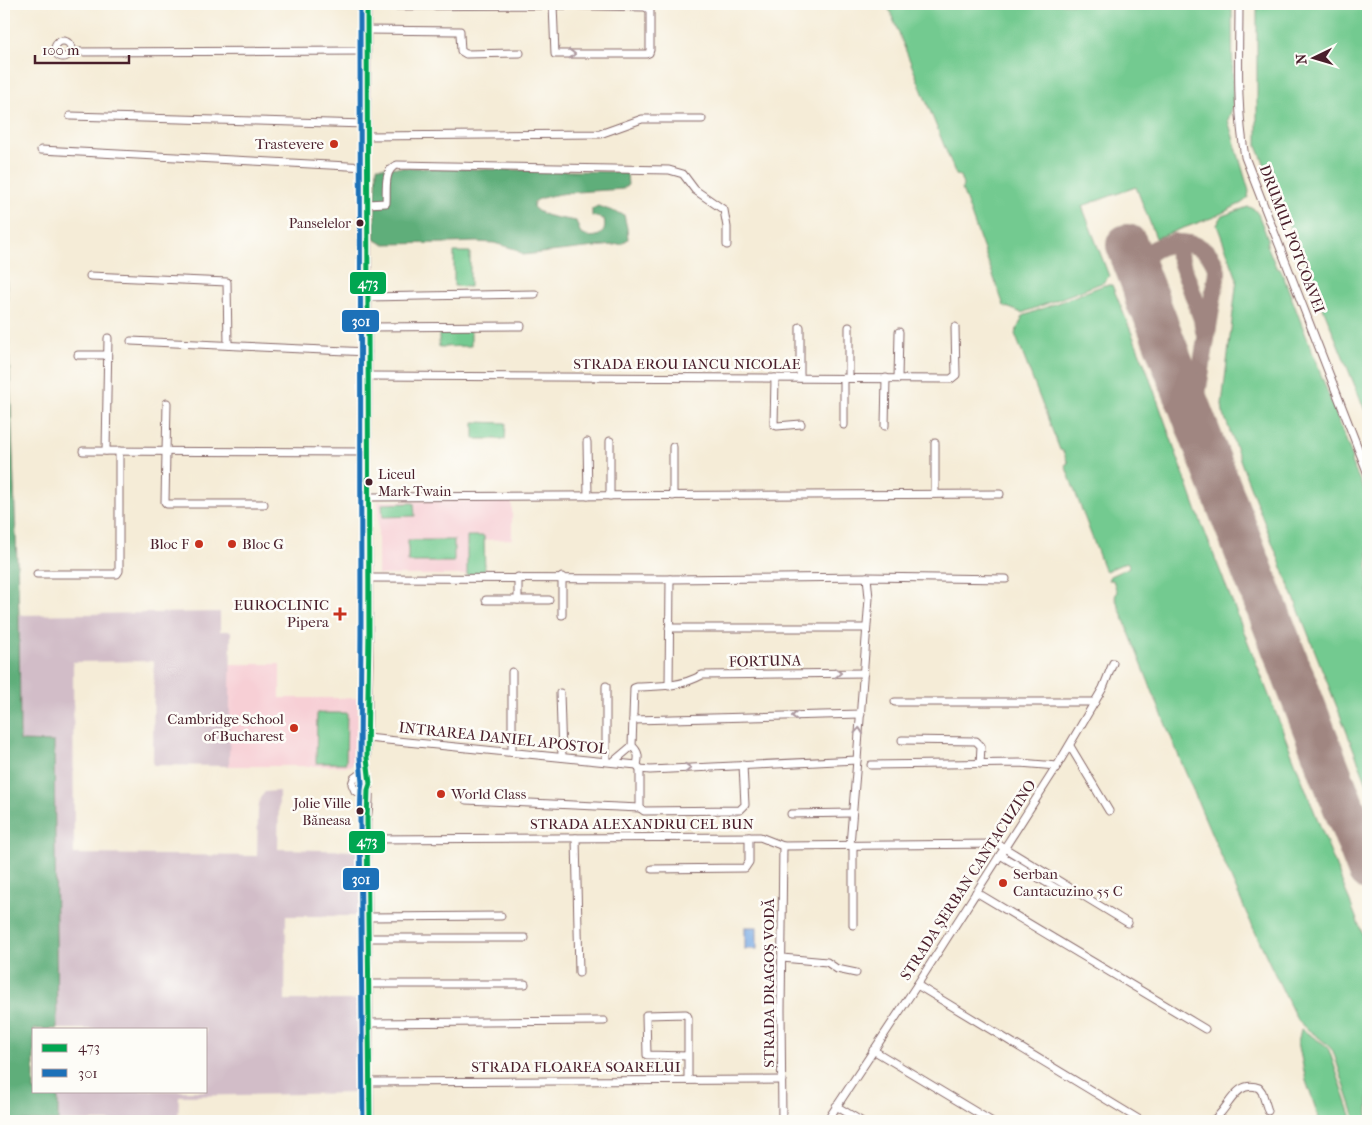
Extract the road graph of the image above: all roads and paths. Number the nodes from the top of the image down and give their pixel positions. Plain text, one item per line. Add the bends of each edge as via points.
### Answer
1 (1239, 4) edge
2 (368, 5) edge
3 (553, 5) junction
4 (367, 30) junction
5 (367, 51) junction
6 (70, 52) dead end
7 (520, 53) dead end
8 (70, 116) dead end
9 (702, 119) dead end
10 (367, 124) junction
11 (367, 136) junction
12 (41, 150) dead end
13 (367, 167) junction
14 (367, 204) junction
15 (727, 245) dead end
16 (90, 276) dead end
17 (535, 294) dead end
18 (367, 296) junction
19 (521, 326) dead end
20 (368, 327) junction
21 (800, 327) dead end
22 (849, 327) dead end
23 (955, 327) dead end
24 (898, 332) dead end
25 (108, 338) dead end
26 (131, 341) dead end
27 (228, 346) junction
28 (368, 352) junction
29 (78, 355) dead end
30 (107, 355) junction
31 (368, 376) junction
32 (775, 378) junction
33 (800, 378) junction
34 (847, 378) junction
35 (886, 378) junction
36 (898, 378) junction
37 (167, 403) dead end
38 (801, 424) dead end
39 (844, 425) dead end
40 (886, 426) dead end
41 (610, 441) dead end
42 (587, 442) dead end
43 (935, 443) dead end
44 (673, 447) dead end
45 (82, 451) dead end
46 (106, 451) junction
47 (119, 451) junction
48 (166, 451) junction
49 (368, 452) junction
50 (1368, 474) edge
51 (935, 494) junction
52 (1000, 494) dead end
53 (588, 496) junction
54 (610, 496) junction
55 (673, 496) junction
56 (368, 498) junction
57 (264, 504) dead end
58 (37, 574) dead end
59 (518, 577) junction
60 (562, 577) junction
61 (867, 577) junction
62 (369, 578) junction
63 (670, 579) junction
64 (1006, 579) dead end
65 (486, 600) dead end
66 (518, 600) junction
67 (549, 600) dead end
68 (562, 615) dead end
69 (669, 628) junction
70 (866, 628) junction
71 (1113, 663) dead end
72 (512, 672) dead end
73 (864, 673) junction
74 (606, 686) dead end
75 (669, 686) junction
76 (560, 693) dead end
77 (895, 702) dead end
78 (1095, 702) junction
79 (861, 714) junction
80 (633, 720) junction
81 (367, 738) junction
82 (902, 740) dead end
83 (632, 746) junction
84 (1070, 746) junction
85 (512, 752) junction
86 (562, 757) junction
87 (367, 758) junction
88 (857, 760) junction
89 (609, 762) junction
90 (980, 764) junction
91 (743, 765) junction
92 (871, 765) dead end
93 (1058, 766) junction
94 (638, 767) junction
95 (360, 775) junction
96 (370, 781) junction
97 (368, 790) junction
98 (361, 793) junction
99 (466, 800) dead end
100 (640, 808) junction
101 (1109, 811) dead end
102 (852, 813) junction
103 (791, 814) dead end
104 (367, 820) junction
105 (576, 838) junction
106 (749, 838) junction
107 (367, 839) junction
108 (851, 845) junction
109 (784, 846) junction
110 (1005, 848) junction
111 (1000, 855) junction
112 (652, 869) dead end
113 (1059, 890) dead end
114 (976, 892) junction
115 (501, 916) dead end
116 (368, 918) junction
117 (1128, 923) dead end
118 (853, 925) dead end
119 (368, 938) junction
120 (525, 938) dead end
121 (782, 958) junction
122 (579, 973) dead end
123 (856, 973) dead end
124 (368, 984) junction
125 (525, 984) dead end
126 (920, 987) junction
127 (604, 1021) dead end
128 (369, 1023) junction
129 (1206, 1029) dead end
130 (873, 1050) junction
131 (688, 1056) junction
132 (688, 1080) junction
133 (782, 1080) junction
134 (369, 1082) junction
135 (836, 1106) junction
136 (1268, 1111) dead end
137 (1140, 1120) edge
138 (370, 1121) edge
139 (782, 1121) edge
140 (827, 1121) edge
141 (861, 1121) edge
142 (991, 1121) edge
143 (1212, 1121) edge

1 - 50 street, DRUMUL POTCOAVEI via 1239,99 1245,156
2 - 3 street
2 - 4 street
3 -> 3 street via 555,54 649,53 648,8
4 - 5 street
4 - 7 street via 456,30 460,32 463,53
5 - 6 street
5 - 10 street
8 - 10 street
9 - 11 street via 642,119 600,134
10 - 11 street
11 - 13 street
12 - 13 street
13 - 14 street
14 - 15 street via 386,203 388,176 396,165 669,170 683,174 695,190 724,210
14 - 18 street
16 - 27 street via 227,282
17 - 18 street
18 - 20 street
19 - 20 street
20 - 28 street
21 - 33 street
22 - 34 street
23 - 36 street, STRADA EROU IANCU NICOLAE via 954,377
24 - 36 street
25 - 30 street
26 - 27 street
27 - 28 street
28 - 31 street
29 - 30 street
30 - 46 street
31 - 32 street, STRADA EROU IANCU NICOLAE
31 - 49 street
32 - 33 street, STRADA EROU IANCU NICOLAE
32 - 38 street via 774,425
33 - 34 street, STRADA EROU IANCU NICOLAE
34 - 35 street, STRADA EROU IANCU NICOLAE
34 - 39 street
35 - 36 street, STRADA EROU IANCU NICOLAE
35 - 40 street
37 - 48 street
41 - 54 street
42 - 53 street
43 - 51 street
44 - 55 street
45 - 46 street
46 - 47 street
47 - 48 street
47 - 58 street via 117,574
48 - 49 street
48 - 57 street via 167,504
49 - 56 street
51 - 52 street
51 - 55 street
53 - 54 street
53 - 56 street
54 - 55 street
56 - 62 street
59 - 60 street
59 - 62 street
59 - 66 street
60 - 63 street
60 - 68 street
61 - 63 street
61 - 64 street
61 - 70 street
62 - 81 street
63 - 69 street
65 - 66 street
66 - 67 street
69 - 70 street
69 - 75 street
70 - 73 street
71 - 78 street, STRADA ȘERBAN CANTACUZINO
72 - 85 street
75 -> 73 street, FORTUNA via 702,675
73 - 79 street
74 - 89 street
75 - 80 street, FORTUNA via 634,688
76 - 86 street
77 - 78 street
78 - 84 street, STRADA ȘERBAN CANTACUZINO
79 -> 80 street
88 -> 79 street
80 - 83 street
81 - 85 street, INTRAREA DANIEL APOSTOL
81 - 87 street
82 - 90 street via 976,741 980,743
83 - 89 street
83 - 94 street via 639,756
84 - 93 street, STRADA ȘERBAN CANTACUZINO
84 - 101 street
85 - 86 street, INTRAREA DANIEL APOSTOL
86 - 89 street, INTRAREA DANIEL APOSTOL
87 - 95 street
87 - 96 street
88 - 91 street, INTRAREA DANIEL APOSTOL
88 - 102 street
89 - 94 street, INTRAREA DANIEL APOSTOL
90 - 92 street
90 - 93 street
94 -> 91 street, INTRAREA DANIEL APOSTOL via 650,770
91 - 100 street via 745,805 740,810 644,811
93 - 110 street, STRADA ȘERBAN CANTACUZINO
94 - 100 street
95 - 96 street
95 - 98 street via 352,784
96 - 97 street
97 - 98 street
97 - 104 street
98 - 104 street
99 - 100 street
102 - 103 street
102 - 108 street
104 - 107 street
105 - 106 street, STRADA ALEXANDRU CEL BUN
105 - 107 street, STRADA ALEXANDRU CEL BUN
105 - 122 street
106 - 109 street, STRADA ALEXANDRU CEL BUN via 760,837
106 - 112 street via 749,862 745,868
107 - 116 street
108 - 109 street, STRADA ALEXANDRU CEL BUN
108 - 110 street, STRADA ALEXANDRU CEL BUN via 998,844
108 - 118 street
109 - 121 street, STRADA DRAGOȘ VODĂ
110 - 111 street, STRADA ȘERBAN CANTACUZINO
110 - 117 street
111 - 113 street
111 - 114 street, STRADA ȘERBAN CANTACUZINO
114 - 126 street, STRADA ȘERBAN CANTACUZINO
114 - 129 street
115 - 116 street
116 - 119 street
119 - 120 street
119 - 124 street
121 - 123 street via 827,962 837,969
121 - 133 street, STRADA DRAGOȘ VODĂ
124 - 125 street
124 - 128 street
126 - 130 street, STRADA ȘERBAN CANTACUZINO
126 - 137 street
127 - 128 street
128 - 134 street
130 - 135 street, STRADA ȘERBAN CANTACUZINO
130 - 142 street
131 - 131 street via 686,1014 646,1014 647,1055
131 - 132 street
132 - 133 street, STRADA FLOAREA SOARELUI
132 - 134 street, STRADA FLOAREA SOARELUI
133 - 139 street, STRADA DRAGOȘ VODĂ
134 - 138 street
135 - 140 street, STRADA ȘERBAN CANTACUZINO
135 - 141 street
136 - 143 street via 1259,1088 1248,1086 1231,1097 1223,1112

